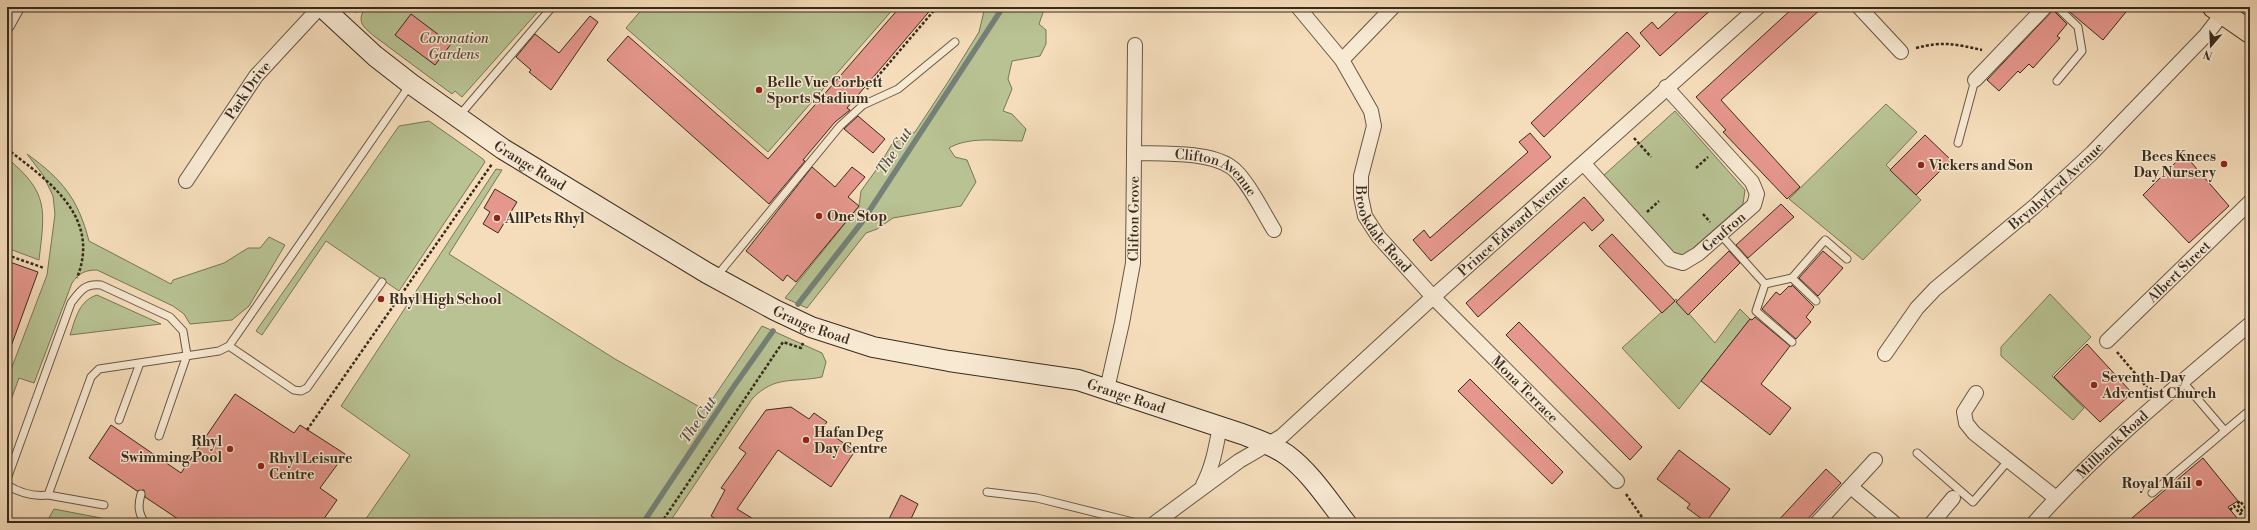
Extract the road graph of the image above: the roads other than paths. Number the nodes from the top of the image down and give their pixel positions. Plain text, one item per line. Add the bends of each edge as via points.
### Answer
1 (17, 7) edge
2 (321, 7) edge
3 (552, 7) edge
4 (1298, 7) edge
5 (1393, 7) edge
6 (1758, 7) edge
7 (1859, 7) edge
8 (2045, 7) edge
9 (2057, 7) edge
10 (2219, 10) edge
11 (7, 25) edge
12 (2250, 32) edge
13 (955, 42) dead end
14 (1135, 45) dead end
15 (1901, 52) road end
16 (1342, 60) junction
17 (1975, 80) joint
18 (2056, 81) dead end
19 (410, 84) junction
20 (1666, 87) junction
21 (458, 118) junction
22 (1958, 143) dead end
23 (1134, 153) junction
24 (1584, 164) junction
25 (186, 181) dead end
26 (2250, 202) edge
27 (1274, 230) dead end
28 (1721, 235) junction
29 (1847, 259) dead end
30 (715, 278) junction
31 (1792, 278) junction
32 (382, 282) dead end
33 (1765, 284) junction
34 (1433, 296) junction
35 (1816, 301) dead end
36 (2250, 324) edge
37 (2107, 341) road end
38 (1792, 342) dead end
39 (229, 346) junction
40 (1886, 354) dead end
41 (187, 355) junction
42 (140, 362) junction
43 (2183, 382) junction
44 (1107, 389) junction
45 (1976, 393) dead end
46 (2250, 410) edge
47 (119, 420) dead end
48 (1220, 426) junction
49 (2225, 431) junction
50 (159, 436) dead end
51 (1269, 444) junction
52 (1916, 453) dead end
53 (1875, 460) dead end
54 (2008, 461) junction
55 (7, 480) edge
56 (1617, 481) road end
57 (7, 485) edge
58 (1851, 487) junction
59 (1202, 488) junction
60 (987, 492) dead end
61 (2152, 493) dead end
62 (141, 494) dead end
63 (48, 495) junction
64 (1953, 498) dead end
65 (2056, 498) junction
66 (104, 505) dead end
67 (145, 523) edge
68 (1137, 523) edge
69 (1155, 523) edge
70 (1346, 523) edge
71 (1817, 523) edge
72 (1894, 523) edge
73 (1932, 523) edge
74 (2034, 523) edge

1 - 11 street
2 - 19 main road, Grange Road
2 - 25 street, Park Drive via 256,76
3 - 21 lane
4 - 16 street, Brookdale Road
5 - 16 street
6 - 20 street, Prince Edward Avenue
7 - 15 street
8 - 17 street
9 - 18 lane via 2078,27 2082,51
10 - 12 main road
10 - 40 street, Brynhyfryd Avenue via 2206,35 2092,153 2035,206 1935,289 1917,308
13 - 30 lane via 898,89 863,105 849,117
14 - 23 street, Clifton Grove
16 - 34 street, Brookdale Road via 1371,111 1374,126 1361,176 1360,197 1366,216 1378,236
17 - 22 lane
19 - 21 main road, Grange Road
19 - 39 lane
20 - 24 street, Prince Edward Avenue
20 - 28 street, Geufron via 1752,182 1757,194 1754,205
21 - 30 main road, Grange Road via 503,149
23 - 27 street, Clifton Avenue via 1203,157 1231,167 1241,177
23 - 44 street, Clifton Grove via 1133,263
24 - 28 street, Geufron via 1670,259 1683,263
24 - 34 street, Prince Edward Avenue
26 - 37 street, Albert Street
28 - 33 lane
29 - 31 lane via 1825,240
30 - 44 main road, Grange Road via 811,326 873,347 1078,380
31 - 33 lane
31 - 35 lane
32 - 39 lane via 307,388 301,392 294,390
33 - 38 lane via 1756,311
34 - 51 street, Prince Edward Avenue via 1282,436
34 - 56 street, Mona Terrace
36 - 43 street, Millbank Road
39 - 41 lane via 219,351
41 - 42 lane
41 - 50 lane
41 - 55 lane via 183,331 170,317 101,285 92,284 82,289 71,303
42 - 47 lane
42 - 63 lane via 99,369 91,378
43 - 49 lane
43 - 65 street, Millbank Road
44 - 48 main road, Grange Road
45 - 54 street via 1964,412 1966,423 1974,433
46 - 49 lane
48 - 51 main road, Grange Road
48 - 59 street via 1210,472
49 - 61 lane
51 - 59 street, Prince Edward Avenue via 1239,461
51 - 70 main road, Grange Road via 1302,468
52 - 54 lane via 1973,502
53 - 58 street
54 - 65 street
57 - 63 lane via 18,492 37,496
58 - 71 street
58 - 72 street
59 - 69 street, Prince Edward Avenue
60 - 68 lane via 1037,498
62 - 67 lane via 138,504 141,518
63 - 66 lane
64 - 73 street
65 - 74 street, Millbank Road

